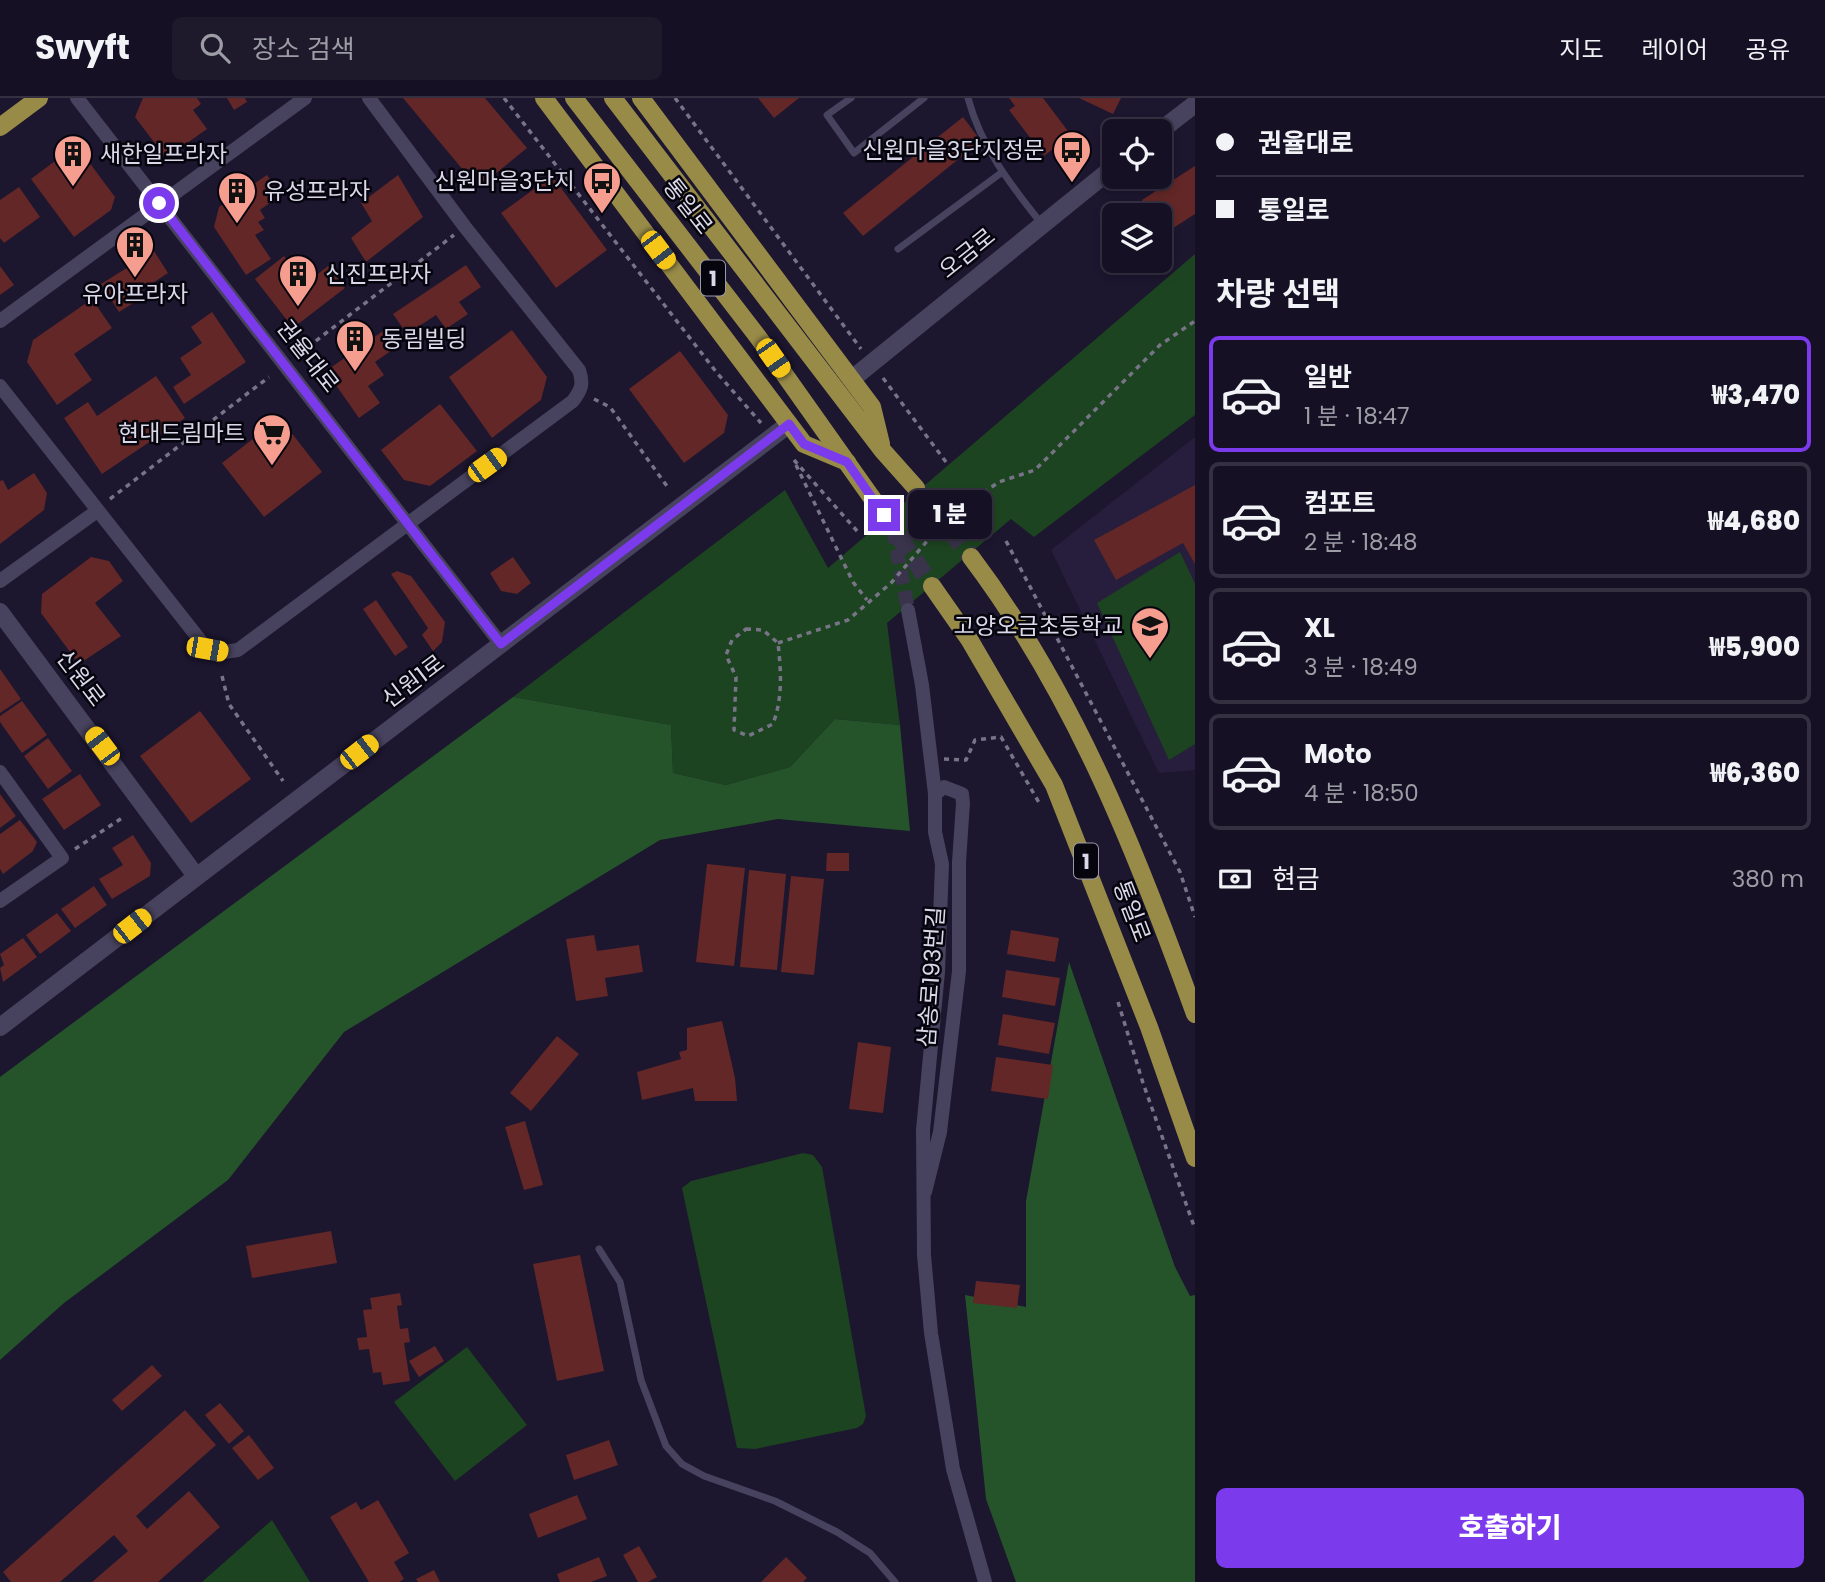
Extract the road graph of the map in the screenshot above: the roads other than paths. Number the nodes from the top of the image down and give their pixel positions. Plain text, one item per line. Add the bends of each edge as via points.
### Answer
1 (39, 98) edge
2 (77, 98) edge
3 (305, 98) edge
4 (369, 98) edge
5 (544, 98) edge
6 (574, 98) edge
7 (613, 98) edge
8 (641, 98) edge
9 (850, 98) edge
10 (924, 98) edge
11 (968, 98) edge
12 (1195, 104) edge
13 (1172, 122) edge
14 (0, 127) edge
15 (1001, 173) junction
16 (1102, 176) edge
17 (159, 203) junction
18 (1041, 224) junction
19 (898, 249) dead end
20 (0, 321) edge
21 (852, 379) junction
22 (0, 386) edge
23 (789, 424) junction
24 (883, 451) junction
25 (847, 462) junction
26 (916, 488) tunnel mouth
27 (97, 511) junction
28 (884, 515) tunnel mouth
29 (408, 524) junction
30 (971, 558) tunnel mouth
31 (0, 581) edge
32 (932, 586) tunnel mouth
33 (908, 610) tunnel mouth
34 (0, 612) edge
35 (501, 644) junction
36 (0, 772) edge
37 (935, 794) junction
38 (196, 876) junction
39 (0, 901) edge
40 (1195, 1014) edge
41 (0, 1027) edge
42 (1195, 1158) edge
43 (925, 1192) junction
44 (599, 1249) dead end
45 (895, 1582) edge
46 (985, 1582) edge

1 - 14 main road
2 - 17 street, 권율대로
3 - 17 street
4 - 29 street via 583,380 573,401
5 - 23 main road
6 - 25 main road, 통일로 / 1 via 758,337
7 - 24 main road, 통일로 / 1
8 - 21 main road
9 - 10 lane via 827,115 854,153
11 - 15 lane
12 - 13 street
15 - 18 lane
15 - 19 lane
16 - 18 street, 오금로
17 - 20 street
17 - 29 street, 권율대로
18 - 21 street, 오금로
21 - 24 main road via 872,407
22 - 27 street
23 - 25 main road via 804,444
23 - 35 street, 신원1로
24 - 26 main road, 통일로 / 1
25 - 28 main road, 통일로 / 1
27 - 29 street via 207,649 224,653 238,650
27 - 31 street
29 - 35 street, 권율대로
30 - 40 main road, 통일로 / 1 via 1032,646 1093,761 1142,866
32 - 42 main road, 통일로 / 1 via 969,639 1054,785 1135,989
33 - 37 street, 삼송로193번길
34 - 38 street, 신원로
35 - 38 street, 신원1로
36 - 39 street via 62,858
37 - 43 street, 삼송로193번길 via 935,832 942,864 938,972 923,1130
37 - 43 street, 삼송로193번길 via 944,787 961,794 963,831 959,971 940,1132
38 - 41 street, 신원1로
43 - 46 street, 삼송로193번길 via 924,1255 931,1333 953,1469
44 - 45 lane via 620,1282 641,1380 666,1446 682,1464 837,1532 870,1553

